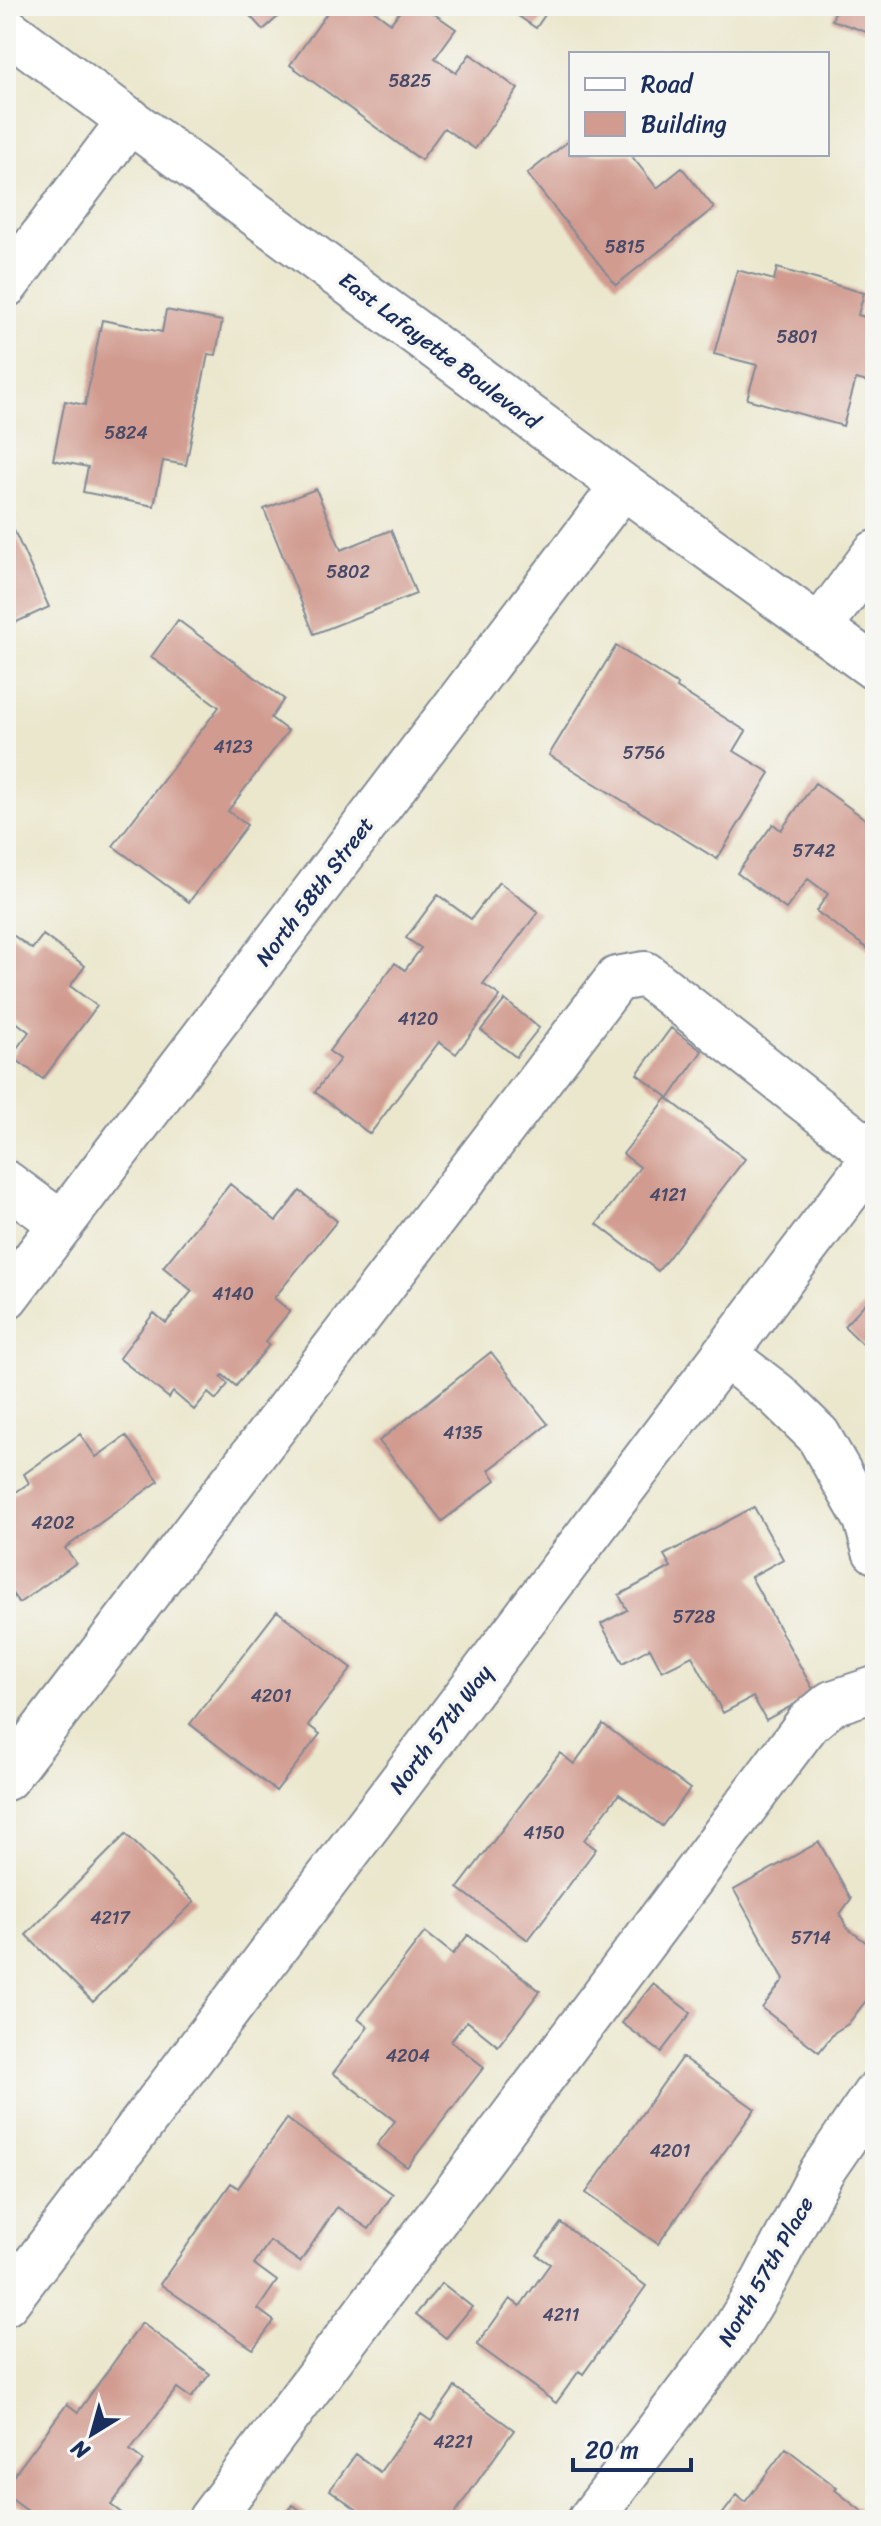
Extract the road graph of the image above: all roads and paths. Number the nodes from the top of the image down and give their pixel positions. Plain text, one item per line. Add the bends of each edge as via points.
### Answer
1 (6, 29) edge
2 (130, 120) junction
3 (6, 285) edge
4 (623, 486) junction
5 (875, 553) edge
6 (819, 628) junction
7 (875, 668) edge
8 (875, 1155) edge
9 (6, 1183) edge
10 (62, 1224) junction
11 (6, 1297) edge
12 (724, 1354) junction
13 (875, 1551) edge
14 (875, 1689) edge
15 (6, 1778) edge
16 (868, 2119) edge
17 (6, 2303) edge
18 (210, 2520) edge
19 (590, 2520) edge

1 - 2 street, East Lafayette Boulevard
2 - 3 street
2 - 4 street, East Lafayette Boulevard
4 - 6 street, East Lafayette Boulevard
4 - 10 street, North 58th Street
5 - 6 street
6 - 7 street, East Lafayette Boulevard
8 - 12 street, North 57th Way
8 - 15 street via 645,974 617,979
9 - 10 street
10 - 11 street, North 58th Street
12 - 13 street via 818,1435 866,1519
12 - 17 street, North 57th Way
14 - 18 street via 832,1703 808,1723
16 - 19 street, North 57th Place via 822,2171 734,2331

